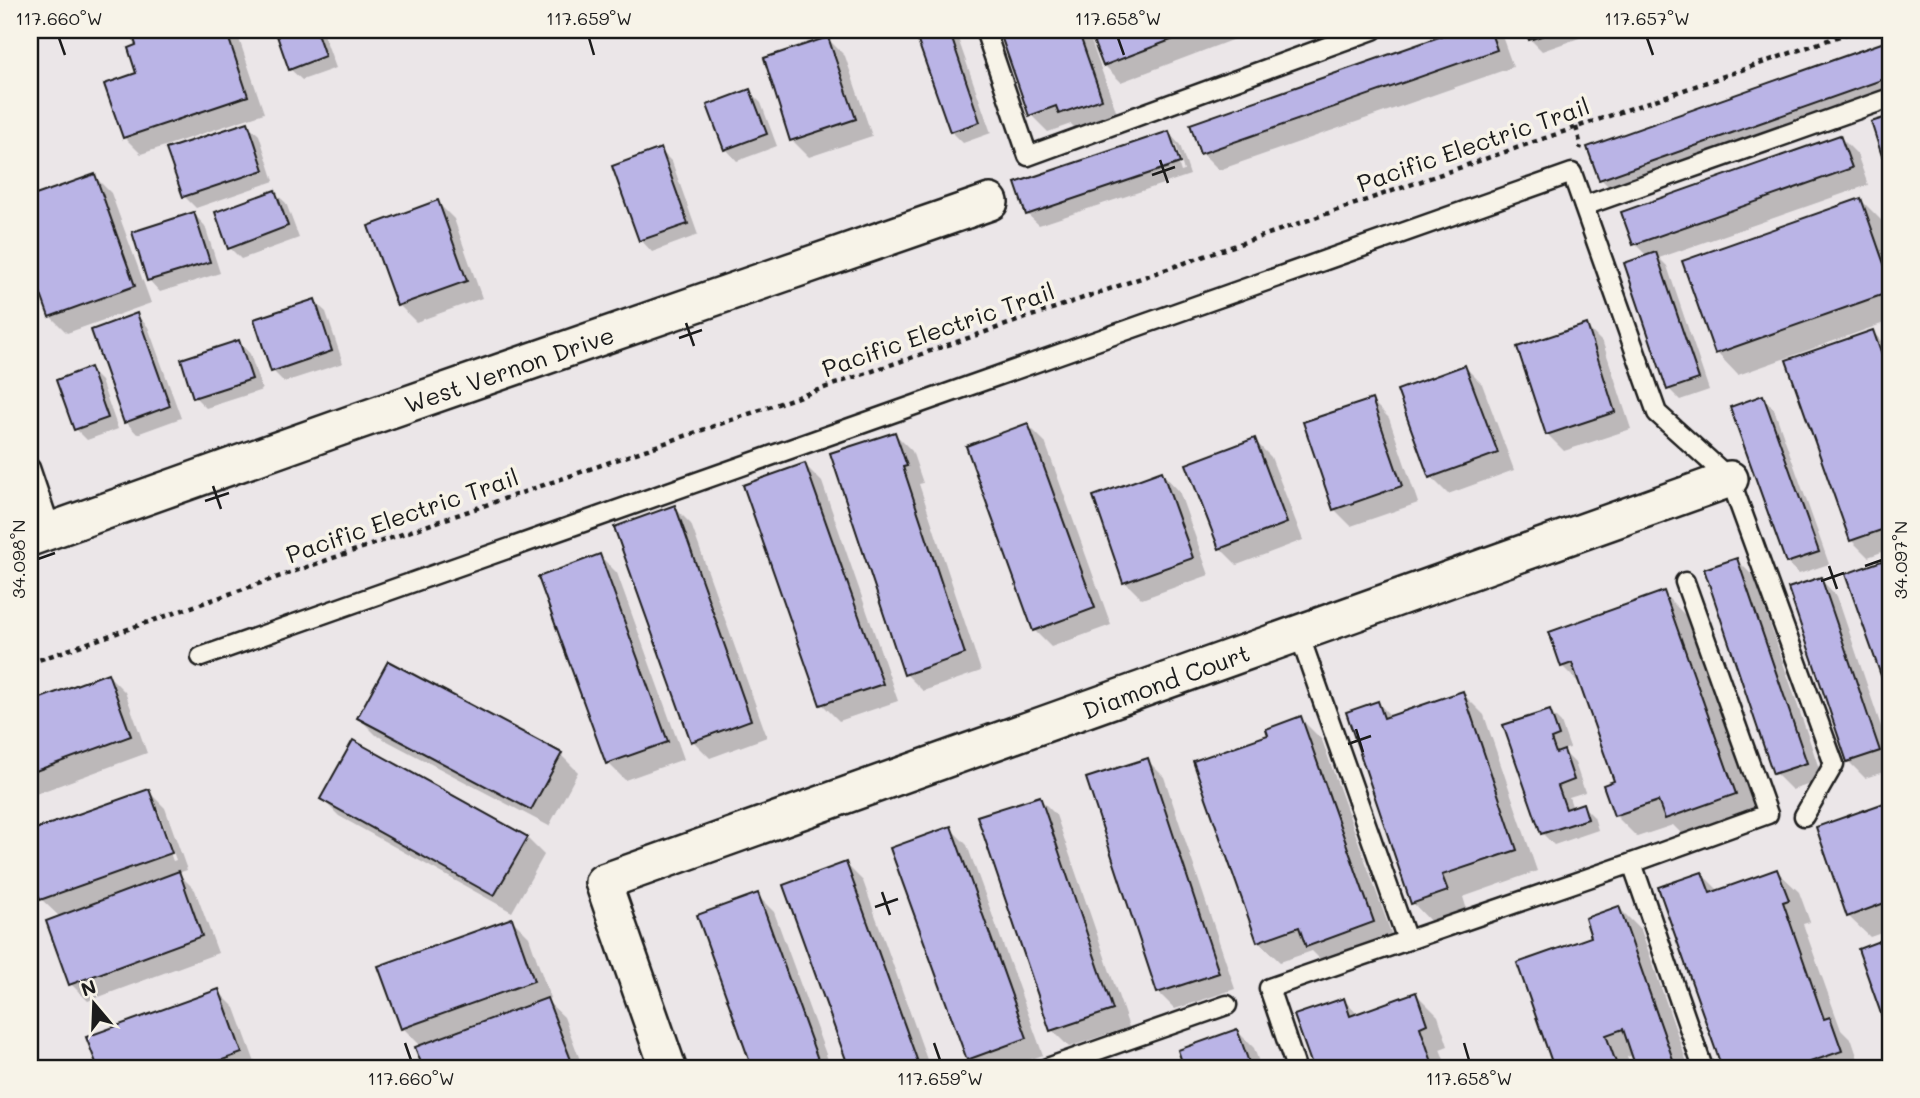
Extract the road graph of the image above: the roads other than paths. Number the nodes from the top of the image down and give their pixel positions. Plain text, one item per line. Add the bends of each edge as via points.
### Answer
1 (985, 30) edge
2 (1373, 30) edge
3 (1890, 98) edge
4 (990, 202) dead end
5 (1584, 206) junction
6 (30, 468) edge
7 (1730, 479) junction
8 (40, 534) edge
9 (1685, 582) dead end
10 (1299, 634) junction
11 (201, 657) dead end
12 (1804, 816) dead end
13 (1632, 863) junction
14 (1407, 940) junction
15 (1227, 1005) dead end
16 (668, 1068) edge
17 (1047, 1068) edge
18 (1296, 1068) edge
19 (1703, 1068) edge

1 - 2 lane via 1028,156
3 - 5 lane
4 - 8 street, West Vernon Drive
5 - 7 lane via 1657,413
5 - 11 lane via 1572,173
6 - 8 lane
7 - 10 street, Diamond Court
7 - 12 lane via 1834,764
9 - 13 lane via 1768,814
10 - 14 lane
10 - 16 street, Diamond Court via 603,882
13 - 14 lane
13 - 19 lane
14 - 18 lane via 1269,988
15 - 17 lane

